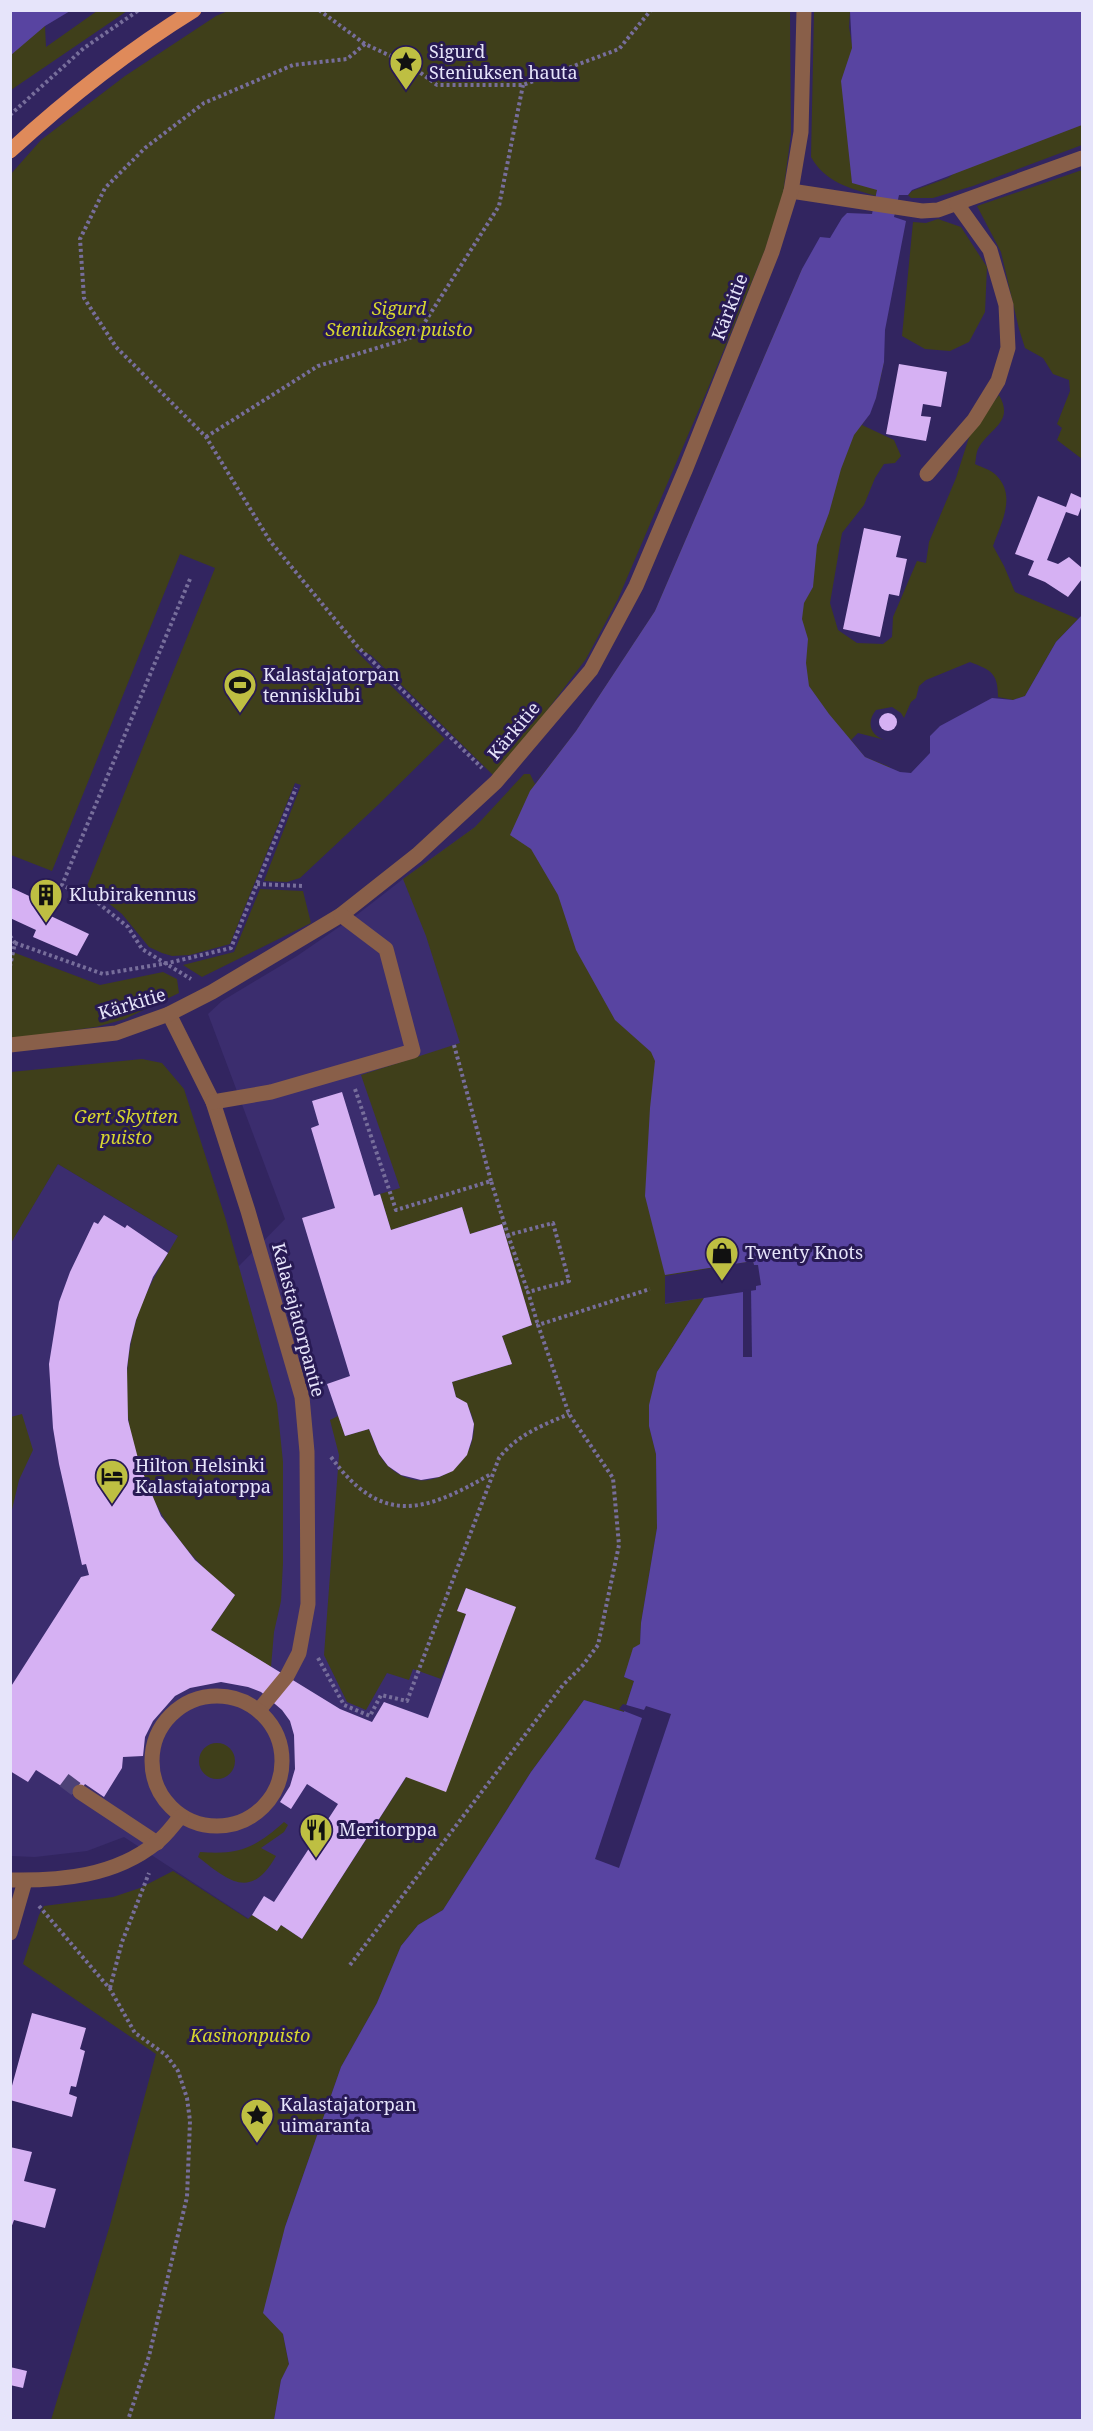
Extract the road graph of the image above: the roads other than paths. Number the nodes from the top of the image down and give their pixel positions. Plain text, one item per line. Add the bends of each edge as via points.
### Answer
1 (194, 10) edge
2 (804, 10) edge
3 (10, 151) edge
4 (1083, 158) edge
5 (790, 191) junction
6 (957, 204) junction
7 (927, 474) dead end
8 (341, 915) junction
9 (169, 1014) junction
10 (10, 1045) edge
11 (213, 1102) junction
12 (259, 1710) junction
13 (80, 1792) tunnel mouth
14 (181, 1816) junction
15 (157, 1843) junction
16 (18, 1881) edge
17 (10, 1933) edge

1 - 3 main road via 65,100
2 - 5 street, Kärkitie via 801,132
4 - 6 street
5 - 6 street via 922,211
5 - 8 street, Kärkitie via 768,263 686,468 636,586 591,670 496,782 417,855
6 - 7 street via 990,250 1006,305 1008,348 998,381 974,420
8 - 9 street, Kärkitie
8 - 11 street via 386,949 413,1051 271,1092
9 - 10 street, Kärkitie via 116,1033
9 - 11 street, Kalastajatorpantie
11 - 12 street, Kalastajatorpantie via 302,1397 308,1452 308,1604 299,1653 287,1676
12 - 14 street via 277,1734 283,1753 283,1769 268,1802 255,1815 219,1827
12 - 14 street via 229,1696 210,1696 193,1700 167,1719 156,1737 153,1772 162,1796
13 - 15 street
14 - 15 street
15 - 16 street via 96,1873
16 - 17 street

